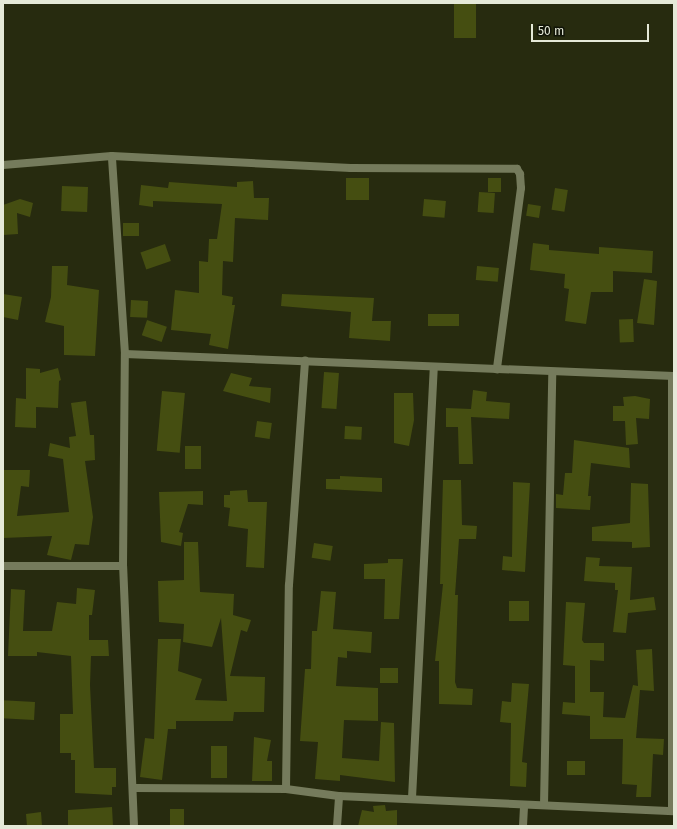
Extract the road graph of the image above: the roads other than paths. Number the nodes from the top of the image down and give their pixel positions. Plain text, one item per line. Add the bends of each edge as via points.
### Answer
1 (112, 156) junction
2 (3, 165) edge
3 (125, 354) junction
4 (305, 361) junction
5 (434, 369) junction
6 (497, 369) junction
7 (552, 373) junction
8 (673, 376) edge
9 (3, 566) edge
10 (123, 566) junction
11 (135, 788) junction
12 (286, 789) junction
13 (339, 796) junction
14 (412, 798) junction
15 (524, 806) junction
16 (544, 806) junction
17 (673, 811) edge
18 (134, 826) edge
19 (337, 826) edge
20 (523, 826) edge

1 - 2 street
1 - 3 street
1 - 6 street via 351,168 517,169 521,188
3 - 4 street
3 - 10 street
4 - 5 street
4 - 12 street via 289,585
5 - 6 street
5 - 14 street
6 - 7 street
7 - 8 street
7 - 16 street
8 - 17 street
9 - 10 street
10 - 11 street
11 - 12 street
11 - 18 street
12 - 13 street
13 - 14 street
13 - 19 street
14 - 15 street
15 - 16 street
15 - 20 street
16 - 17 street

